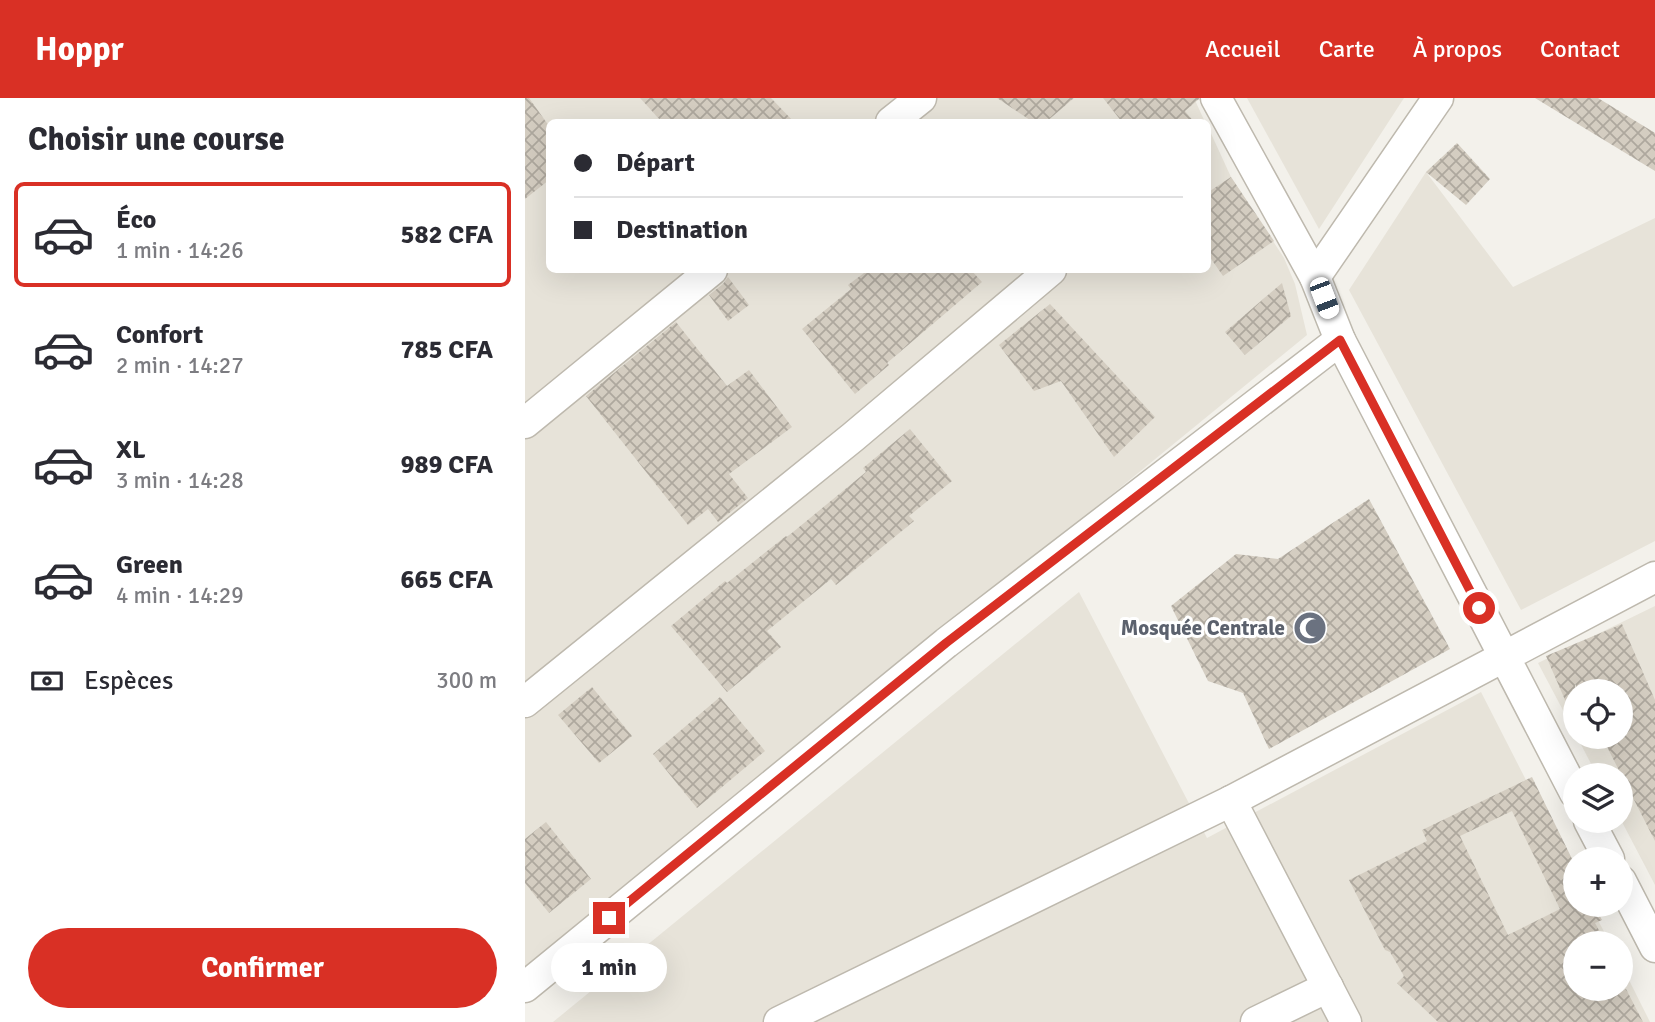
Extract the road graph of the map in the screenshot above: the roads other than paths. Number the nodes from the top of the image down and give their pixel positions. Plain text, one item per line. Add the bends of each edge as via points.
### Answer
1 (921, 98) edge
2 (1438, 98) edge
3 (1217, 118) edge
4 (895, 119) edge
5 (708, 273) edge
6 (1047, 273) edge
7 (1315, 277) junction
8 (1340, 340) junction
9 (525, 423) edge
10 (1655, 577) edge
11 (1504, 656) junction
12 (525, 702) edge
13 (1563, 770) edge
14 (1231, 801) junction
15 (1633, 904) edge
16 (1655, 947) edge
17 (1328, 986) junction
18 (525, 987) edge
19 (779, 1022) edge
20 (1255, 1022) edge
21 (1346, 1022) edge

1 - 4 street
2 - 7 street
3 - 7 street
5 - 9 street
6 - 12 street
7 - 8 street
8 - 11 street
8 - 18 street via 946,643
10 - 11 street
11 - 13 street
11 - 14 street
14 - 17 street
14 - 19 street
15 - 16 street
17 - 20 street
17 - 21 street

